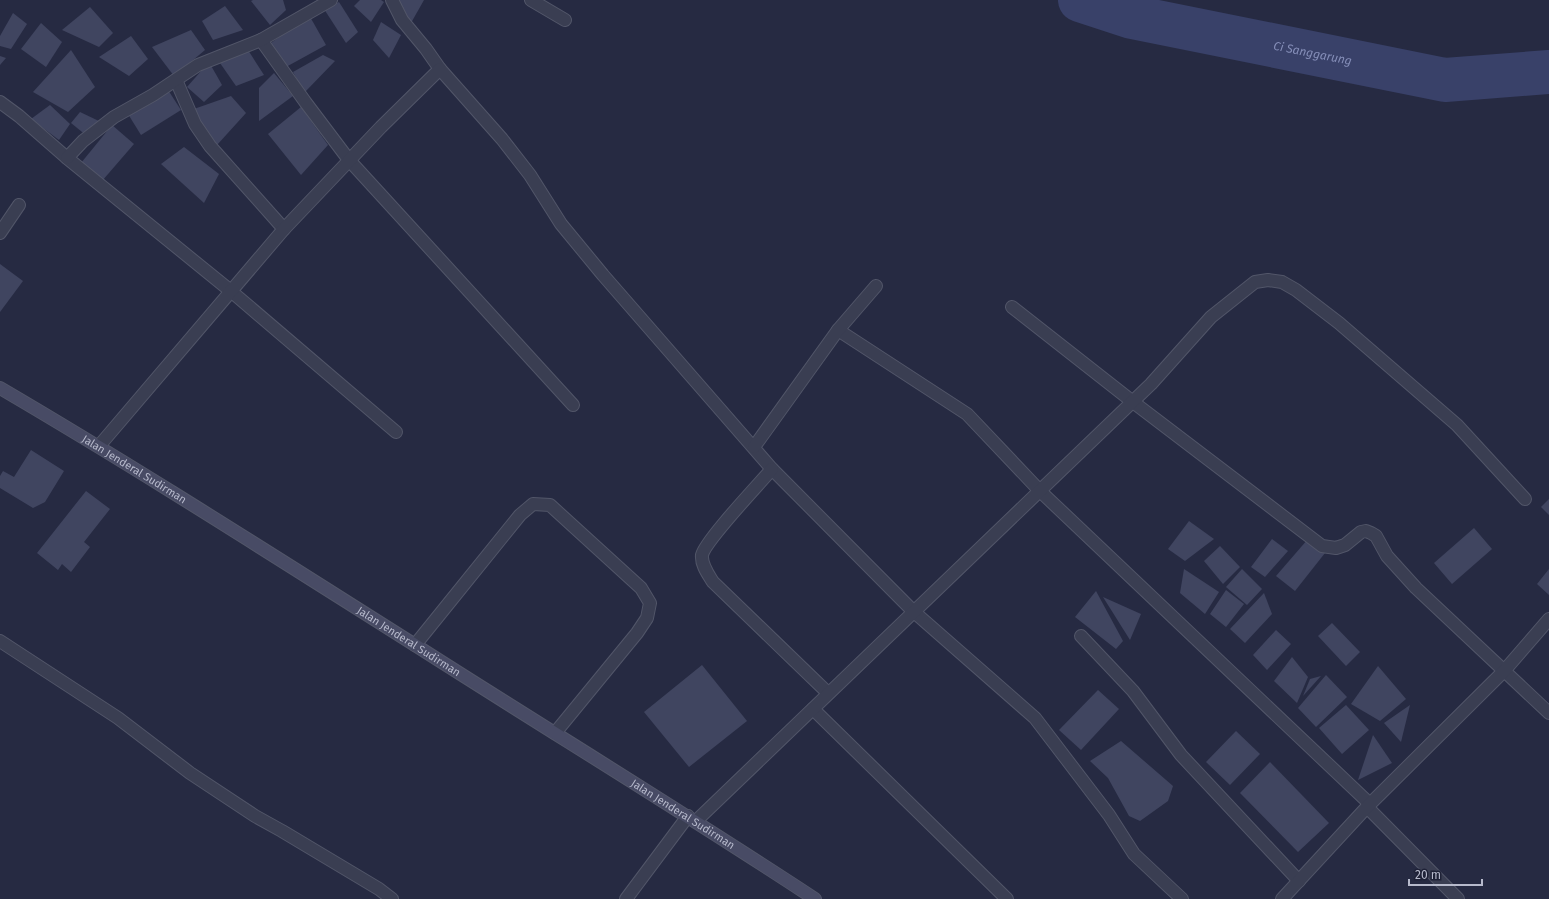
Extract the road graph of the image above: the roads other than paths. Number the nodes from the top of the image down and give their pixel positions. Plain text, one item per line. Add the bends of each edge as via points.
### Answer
1 (331, 0) edge
2 (392, 0) edge
3 (531, 0) edge
4 (565, 20) dead end
5 (261, 40) junction
6 (440, 69) junction
7 (176, 80) junction
8 (0, 102) edge
9 (63, 154) junction
10 (349, 160) junction
11 (19, 205) dead end
12 (284, 229) junction
13 (0, 233) edge
14 (876, 286) dead end
15 (232, 292) junction
16 (1012, 307) dead end
17 (838, 330) junction
18 (0, 388) edge
19 (1133, 402) junction
20 (573, 405) dead end
21 (396, 432) dead end
22 (99, 446) junction
23 (754, 447) junction
24 (772, 469) junction
25 (1040, 491) junction
26 (1525, 499) dead end
27 (913, 611) junction
28 (1549, 619) edge
29 (1081, 636) dead end
30 (0, 641) edge
31 (415, 645) junction
32 (1504, 671) junction
33 (828, 693) junction
34 (813, 709) junction
35 (1549, 713) edge
36 (555, 733) junction
37 (1369, 805) junction
38 (692, 818) junction
39 (1299, 881) junction
40 (392, 899) edge
41 (626, 899) edge
42 (815, 899) edge
43 (1007, 899) edge
44 (1182, 899) edge
45 (1282, 899) edge
46 (1458, 899) edge

1 - 5 street
2 - 6 street via 402,20
3 - 4 street
5 - 7 street via 198,65
5 - 10 street
6 - 10 street
6 - 23 street via 502,139 530,175 561,224 603,275
7 - 9 street via 114,118
7 - 12 street via 195,124 210,146
8 - 9 street
9 - 15 street
10 - 12 street
10 - 20 street
11 - 13 street
12 - 15 street
14 - 17 street
15 - 21 street
15 - 22 street
16 - 19 street
17 - 23 street
17 - 25 street via 967,414
18 - 22 main road, Jalan Jenderal Sudirman
19 - 25 street
19 - 26 street via 1211,317 1254,282 1282,282 1339,323 1457,425
19 - 32 street via 1322,546 1336,548 1361,532 1371,532 1387,556 1416,588
22 - 31 main road, Jalan Jenderal Sudirman
23 - 24 street
24 - 27 street
24 - 33 street via 710,540 702,554 703,567 713,582
25 - 27 street
25 - 37 street
27 - 33 street
27 - 44 street via 1035,718 1109,815 1134,854
28 - 32 street
29 - 39 street via 1133,691 1181,755
30 - 40 street via 118,718 190,773 243,809
31 - 36 main road, Jalan Jenderal Sudirman
31 - 36 street via 520,514 533,504 550,505 641,588 650,603 647,618 637,632
32 - 35 street
32 - 37 street
33 - 34 street
34 - 38 street
34 - 43 street
36 - 38 main road, Jalan Jenderal Sudirman
37 - 39 street
37 - 46 street
38 - 41 street
38 - 42 main road, Jalan Jenderal Sudirman
39 - 45 street

